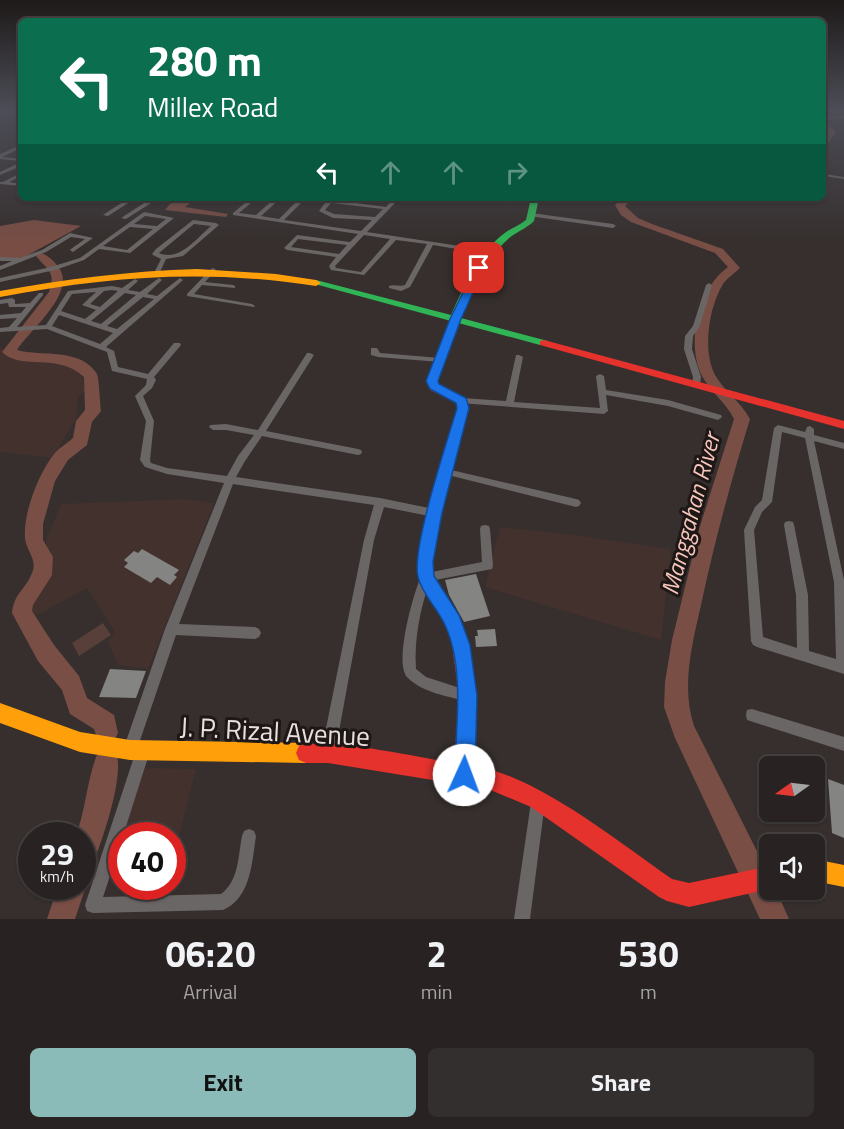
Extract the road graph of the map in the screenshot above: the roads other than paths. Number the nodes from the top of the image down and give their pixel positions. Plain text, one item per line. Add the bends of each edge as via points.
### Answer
1 (0, 157) edge
2 (18, 161) edge
3 (18, 164) edge
4 (0, 167) edge
5 (12, 168) junction
6 (0, 174) edge
7 (18, 175) edge
8 (826, 175) edge
9 (844, 178) edge
10 (2, 183) edge
11 (18, 184) edge
12 (129, 201) edge
13 (151, 201) edge
14 (250, 201) edge
15 (275, 201) edge
16 (300, 201) edge
17 (330, 201) edge
18 (339, 201) edge
19 (392, 201) edge
20 (534, 201) edge
21 (385, 207) junction
22 (292, 208) junction
23 (531, 215) junction
24 (124, 218) junction
25 (256, 218) junction
26 (377, 219) junction
27 (280, 221) junction
28 (131, 223) junction
29 (307, 225) junction
30 (613, 226) dead end
31 (158, 228) junction
32 (365, 233) junction
33 (394, 238) junction
34 (431, 243) junction
35 (352, 244) junction
36 (97, 247) junction
37 (73, 250) dead end
38 (340, 256) junction
39 (0, 259) edge
40 (22, 260) junction
41 (0, 268) edge
42 (479, 268) junction
43 (161, 270) junction
44 (213, 270) junction
45 (0, 280) edge
46 (180, 280) dead end
47 (135, 281) dead end
48 (202, 282) junction
49 (709, 285) dead end
50 (61, 286) junction
51 (233, 287) dead end
52 (391, 287) dead end
53 (102, 288) junction
54 (125, 290) junction
55 (0, 294) edge
56 (41, 294) dead end
57 (142, 294) junction
58 (158, 298) junction
59 (0, 302) edge
60 (31, 305) junction
61 (252, 306) dead end
62 (101, 309) junction
63 (57, 312) junction
64 (23, 315) junction
65 (0, 317) edge
66 (456, 319) junction
67 (86, 321) junction
68 (48, 327) junction
69 (102, 327) junction
70 (12, 329) junction
71 (0, 330) edge
72 (118, 332) junction
73 (177, 345) dead end
74 (101, 347) junction
75 (374, 350) dead end
76 (310, 355) dead end
77 (519, 357) dead end
78 (440, 360) junction
79 (600, 376) dead end
80 (150, 377) junction
81 (697, 385) junction
82 (602, 392) junction
83 (462, 401) junction
84 (510, 405) junction
85 (718, 417) dead end
86 (844, 425) edge
87 (213, 427) dead end
88 (260, 433) junction
89 (809, 433) junction
90 (844, 446) edge
91 (358, 452) dead end
92 (447, 472) junction
93 (231, 478) junction
94 (380, 502) junction
95 (576, 503) dead end
96 (434, 513) junction
97 (789, 525) dead end
98 (485, 529) dead end
99 (426, 578) junction
100 (171, 629) junction
101 (255, 633) dead end
102 (803, 654) junction
103 (843, 667) edge
104 (468, 696) junction
105 (0, 713) edge
106 (752, 715) dead end
107 (844, 744) edge
108 (136, 751) junction
109 (328, 753) junction
110 (464, 775) junction
111 (538, 800) junction
112 (249, 836) dead end
113 (825, 872) edge
114 (844, 876) edge
115 (759, 880) edge
116 (522, 919) edge

1 - 2 street
3 - 5 street
4 - 5 street
5 - 6 street
7 - 10 street
8 - 9 street
10 - 11 street
12 - 24 street via 106,215
13 - 24 street
14 - 25 street via 235,214
15 - 25 street
16 - 22 street
17 - 26 street via 322,211 333,216
18 - 21 street
19 - 21 street
20 - 23 street
21 - 26 street
22 - 27 street
22 - 29 street via 298,220
23 - 30 street
23 - 42 street via 528,224 508,234
24 - 28 street
25 - 27 street
26 - 32 street
27 - 29 street
28 - 31 street
28 - 31 street via 144,214 171,218
28 - 36 street
29 - 32 street
31 - 36 street via 128,252
32 - 33 street
32 - 35 street
33 - 34 street
33 - 38 street via 362,274 333,269
34 - 42 street via 471,249 476,253
34 - 52 street via 408,286
35 - 38 street
35 - 38 street via 297,237 286,248
36 - 45 street via 64,266
37 - 40 street via 90,238 70,235
39 - 40 street
40 - 41 street
42 - 66 street
43 - 43 street via 155,254 193,222 216,225
43 - 44 street
43 - 50 street
43 - 57 street
44 - 48 street
44 - 66 street via 294,278
46 - 58 street
47 - 54 street
48 - 51 street
48 - 61 street via 189,295
49 - 81 street via 689,336 688,349
50 - 53 street
50 - 55 street
50 - 63 street
53 - 54 street
53 - 62 street via 86,305
54 - 57 street
54 - 62 street
56 - 60 street
57 - 58 street
57 - 69 street
58 - 72 street
59 - 60 street via 12,300 11,306
60 - 64 street
62 - 67 street
63 - 67 street
63 - 68 street
64 - 65 street
64 - 70 street
66 - 78 street
66 - 81 street
67 - 69 street
68 - 70 street
68 - 74 street
69 - 72 street
70 - 71 street
72 - 74 street
73 - 80 street
74 - 80 street via 110,351 116,369
75 - 78 street via 378,355
76 - 88 street
77 - 84 street via 518,380
78 - 83 street via 432,381 434,387
79 - 82 street
80 - 93 street via 149,386 139,396 150,421 145,460 148,465
81 - 86 street
82 - 84 street via 604,411
82 - 85 street via 668,403
83 - 84 street
83 - 92 street via 462,416
87 - 88 street
88 - 91 street
88 - 93 street
89 - 90 street
89 - 102 street via 778,428 767,502 758,510 749,530 757,641
89 - 103 street via 839,582
92 - 95 street
92 - 96 street
93 - 94 street
93 - 100 street
94 - 96 street
94 - 109 street via 369,540
96 - 99 street
97 - 102 street via 802,595
98 - 99 street via 488,566
99 - 104 street via 453,621 461,645
99 - 104 street via 417,604 410,672 423,682
100 - 101 street
100 - 108 street
102 - 103 street
104 - 110 street
105 - 108 street, J. P. Rizal Avenue via 80,742
106 - 107 street
108 - 109 street, J. P. Rizal Avenue
108 - 112 street via 93,905 223,902 236,892
109 - 110 street, J. P. Rizal Avenue
110 - 111 street, J. P. Rizal Avenue via 489,779
111 - 115 street, J. P. Rizal Avenue via 667,889 689,895
111 - 116 street
113 - 114 street

